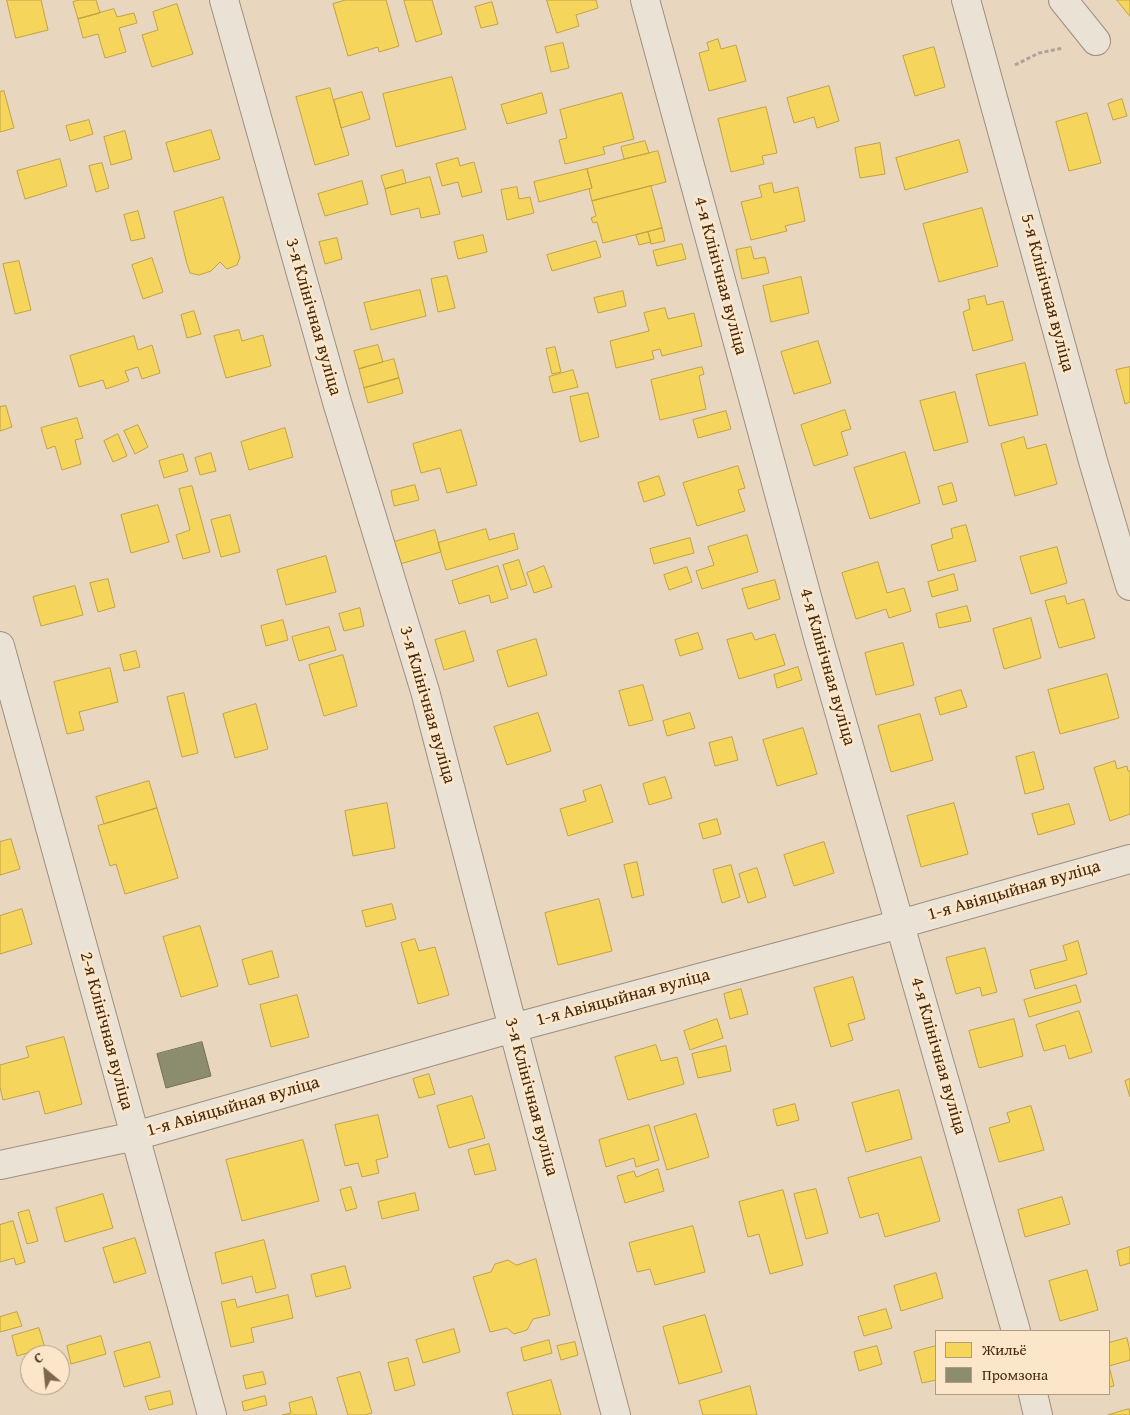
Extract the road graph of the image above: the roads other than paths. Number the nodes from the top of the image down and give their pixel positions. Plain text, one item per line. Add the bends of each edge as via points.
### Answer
1 (224, 0) edge
2 (645, 0) edge
3 (966, 0) edge
4 (1062, 0) edge
5 (1096, 41) road end
6 (1130, 586) edge
7 (0, 646) edge
8 (1130, 859) edge
9 (900, 924) junction
10 (513, 1028) junction
11 (135, 1136) junction
12 (0, 1165) edge
13 (1016, 1330) edge
14 (1032, 1395) edge
15 (212, 1415) edge
16 (616, 1415) edge
17 (1038, 1415) edge

1 - 10 street, 3-я Клінічная вуліца via 337,402 425,691
2 - 9 street, 4-я Клінічная вуліца via 816,632
3 - 6 street, 5-я Клінічная вуліца
4 - 5 street
7 - 11 street, 2-я Клінічная вуліца
8 - 9 street, 1-я Авіяцыйная вуліца
9 - 10 street, 1-я Авіяцыйная вуліца
9 - 13 street, 4-я Клінічная вуліца
10 - 11 street, 1-я Авіяцыйная вуліца
10 - 16 street, 3-я Клінічная вуліца
11 - 12 street, 1-я Авіяцыйная вуліца
11 - 15 street, 2-я Клінічная вуліца
14 - 17 street

